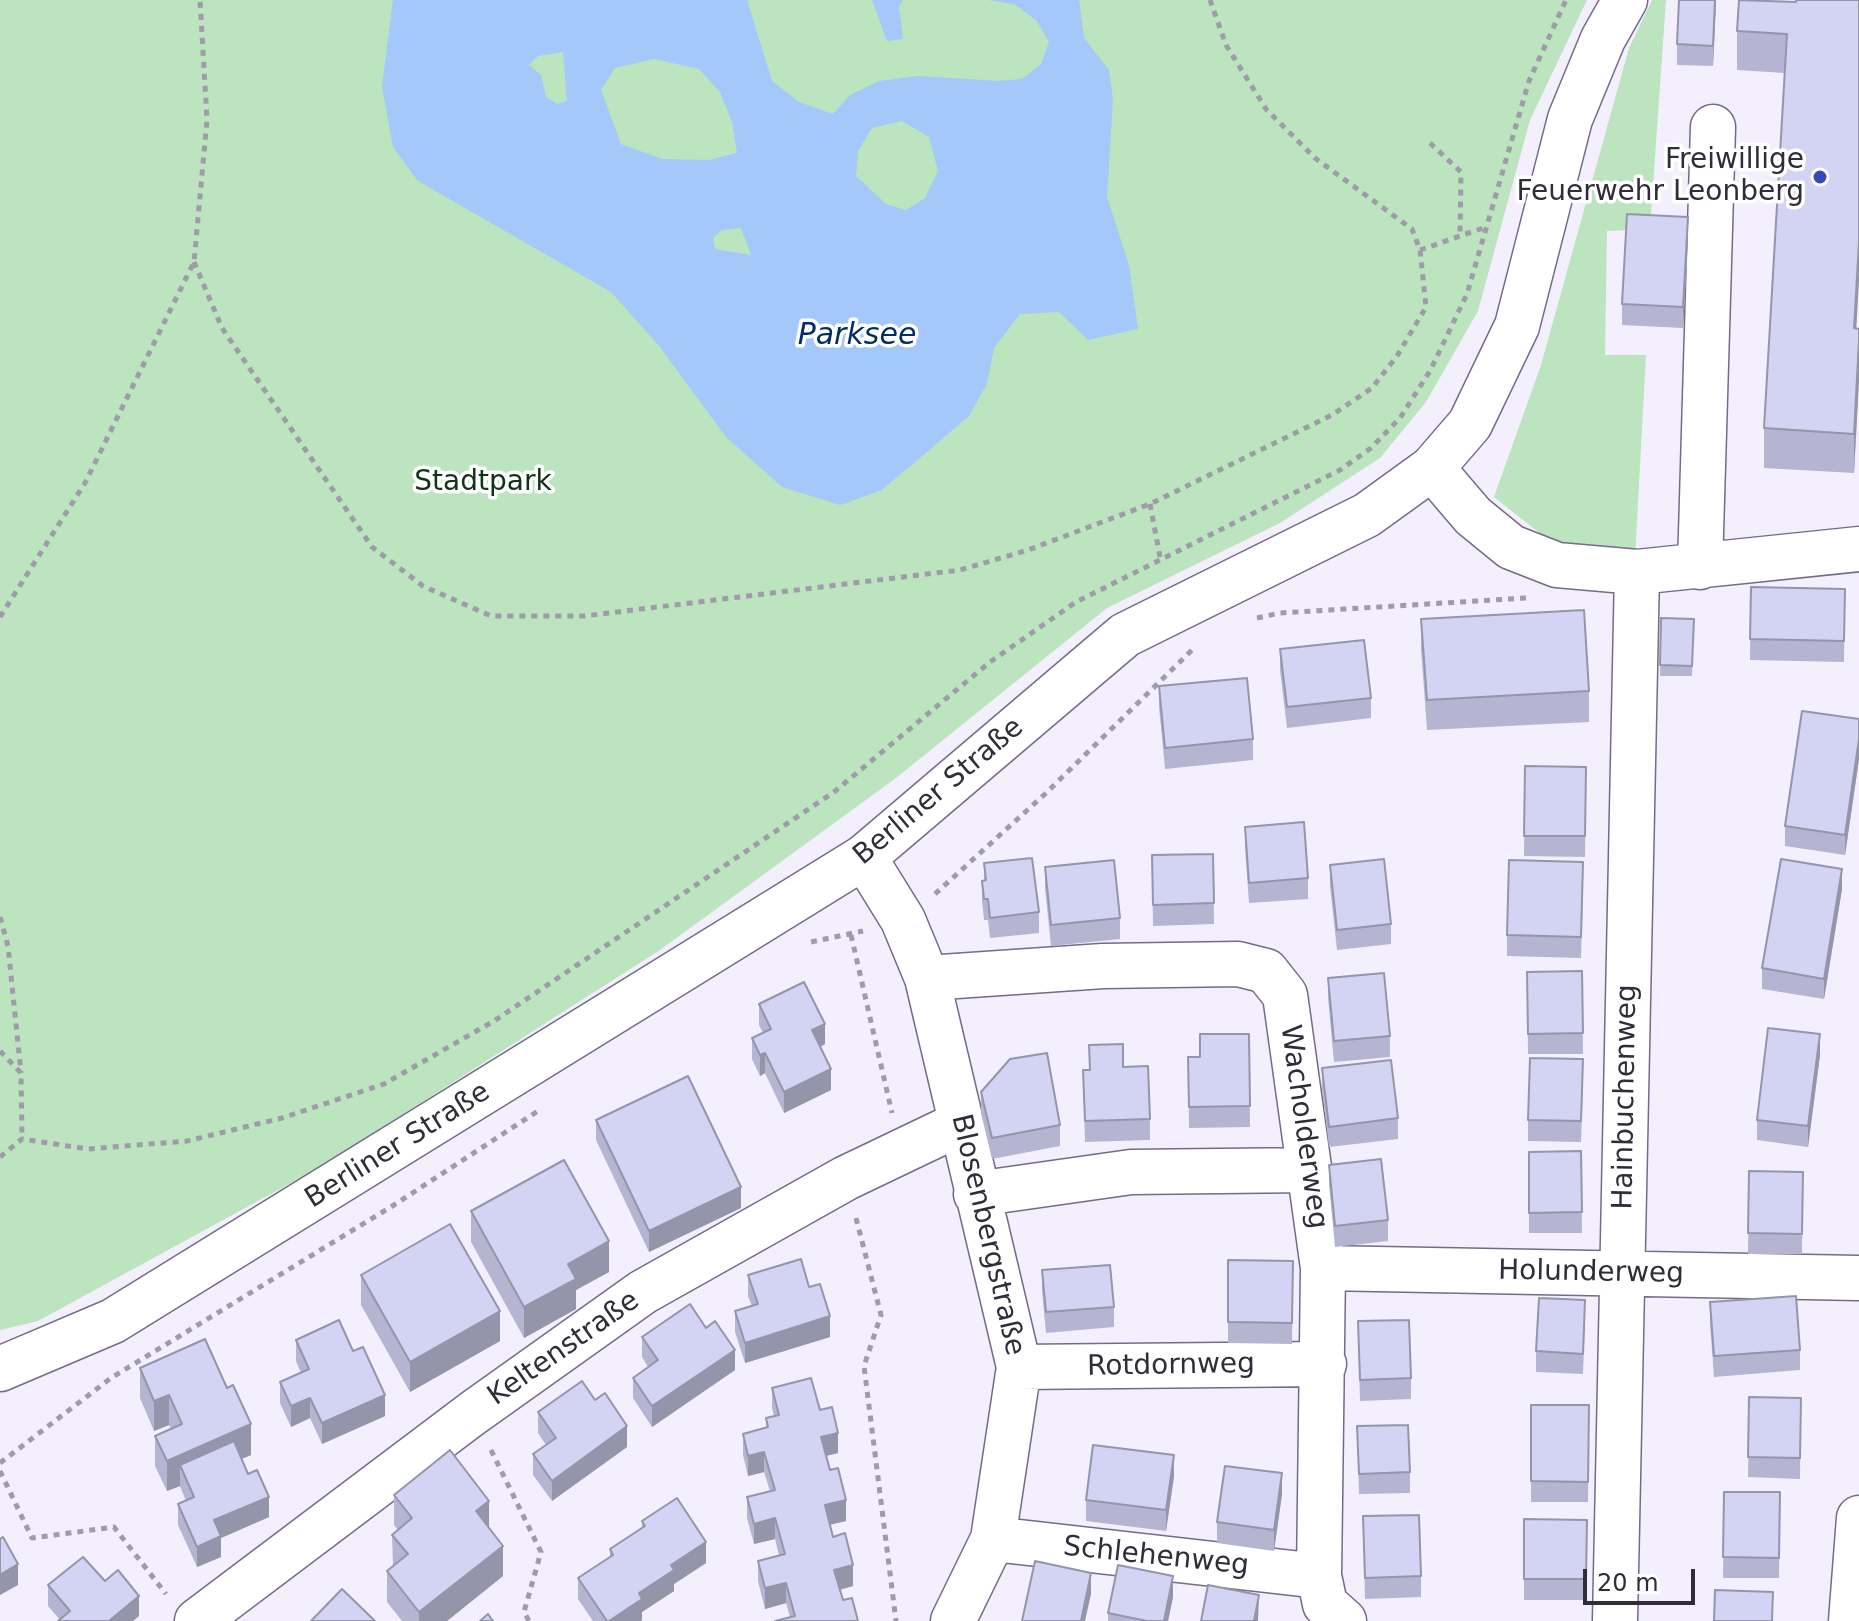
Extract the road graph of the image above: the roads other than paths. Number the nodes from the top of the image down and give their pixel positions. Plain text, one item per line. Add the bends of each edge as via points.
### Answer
1 (1625, 0) edge
2 (1713, 127) dead end
3 (1432, 468) junction
4 (1859, 549) edge
5 (1700, 567) junction
6 (1637, 572) junction
7 (864, 857) junction
8 (927, 978) junction
9 (961, 1123) junction
10 (1310, 1170) junction
11 (976, 1194) junction
12 (1323, 1268) junction
13 (1622, 1273) junction
14 (1859, 1278) edge
15 (1324, 1364) junction
16 (1019, 1367) junction
17 (0, 1369) edge
18 (1859, 1518) edge
19 (993, 1539) junction
20 (1319, 1576) junction
21 (197, 1621) edge
22 (953, 1621) edge
23 (1344, 1621) edge
24 (1615, 1621) edge
25 (1851, 1621) edge

1 - 3 street, Berliner Straße via 1570,119 1517,326 1470,424
2 - 5 street
3 - 6 street via 1473,516 1511,547 1557,565
3 - 7 street, Berliner Straße via 1367,515 1125,635
4 - 5 street
5 - 6 street
6 - 13 street, Hainbuchenweg
7 - 8 street, Blosenbergstraße via 903,920
7 - 17 street, Berliner Straße via 113,1321
8 - 9 street, Blosenbergstraße
8 - 10 street, Wacholderweg via 1103,966 1238,964 1266,971 1285,995
9 - 11 street, Blosenbergstraße
9 - 21 street, Keltenstraße via 846,1178 643,1292
10 - 11 street via 1131,1172
10 - 12 street, Wacholderweg
11 - 16 street, Blosenbergstraße
12 - 13 street, Holunderweg
12 - 15 street, Wacholderweg
13 - 14 street, Holunderweg
13 - 24 street, Hainbuchenweg
15 - 16 street, Rotdornweg
15 - 20 street, Wacholderweg
16 - 19 street, Blosenbergstraße
18 - 25 street
19 - 20 street, Schlehenweg
19 - 22 street, Blosenbergstraße
20 - 23 street, Wacholderweg via 1325,1604

